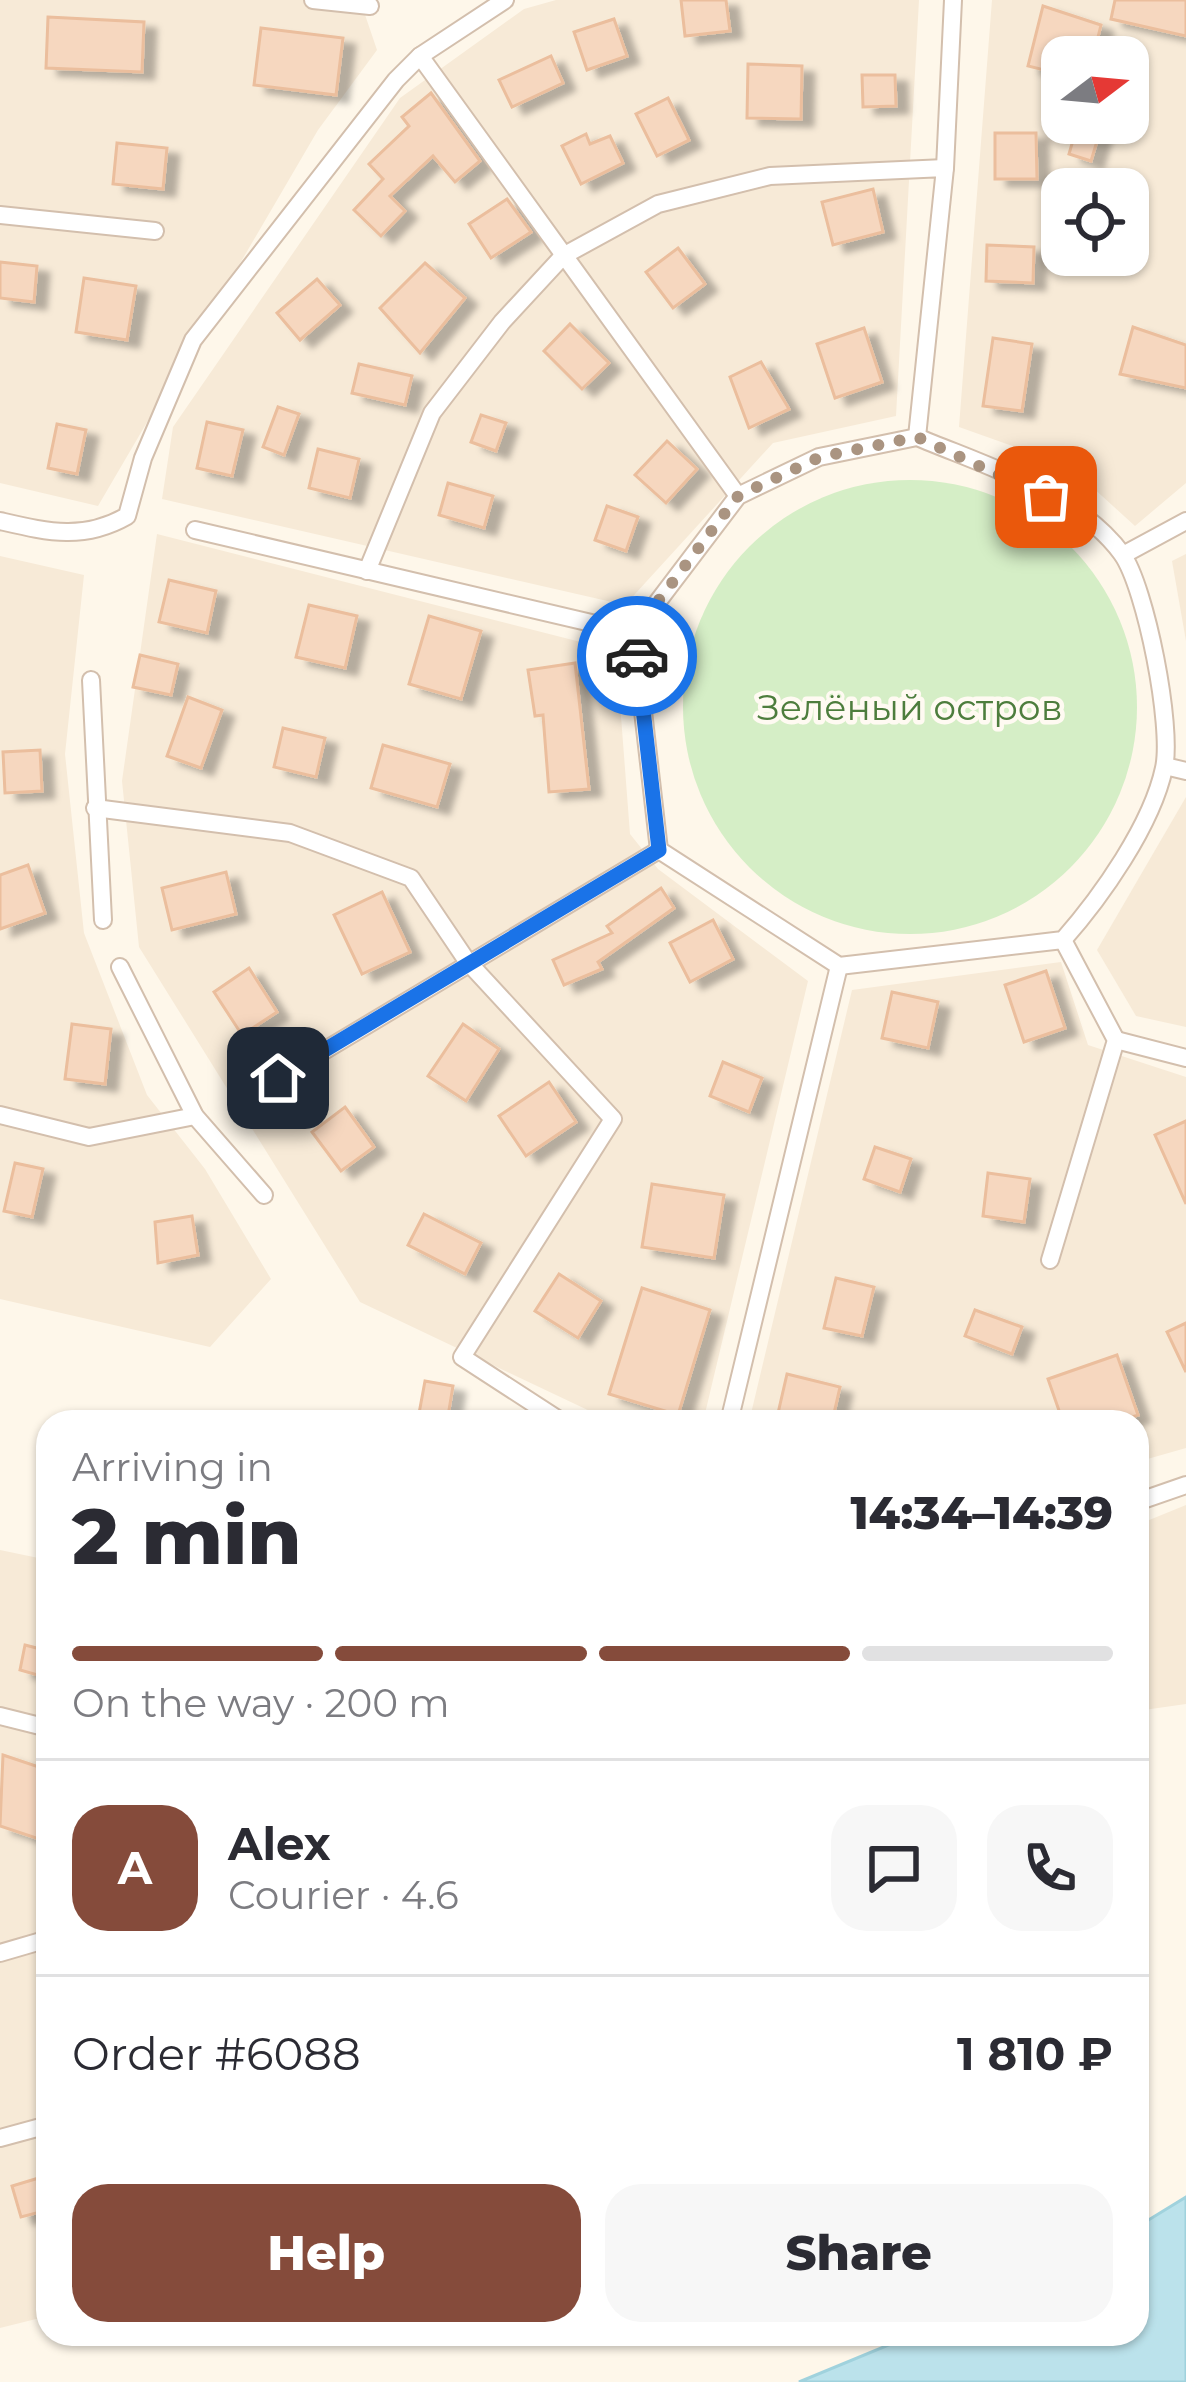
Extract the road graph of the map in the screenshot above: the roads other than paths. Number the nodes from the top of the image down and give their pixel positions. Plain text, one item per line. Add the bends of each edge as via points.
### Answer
1 (313, 0) edge
2 (505, 0) edge
3 (952, 0) edge
4 (370, 6) dead end
5 (420, 56) junction
6 (945, 168) junction
7 (0, 215) edge
8 (155, 231) dead end
9 (562, 256) junction
10 (917, 437) junction
11 (738, 496) junction
12 (0, 521) edge
13 (1186, 521) edge
14 (196, 530) dead end
15 (1123, 555) junction
16 (367, 571) junction
17 (634, 633) junction
18 (92, 680) dead end
19 (1165, 766) junction
20 (1186, 771) edge
21 (95, 808) junction
22 (659, 850) junction
23 (103, 920) dead end
24 (1063, 940) junction
25 (466, 961) junction
26 (839, 966) junction
27 (120, 967) dead end
28 (1116, 1040) junction
29 (1186, 1058) edge
30 (278, 1078) dead end
31 (0, 1115) edge
32 (195, 1116) junction
33 (264, 1195) dead end
34 (1050, 1260) dead end
35 (543, 1410) edge
36 (732, 1410) edge
37 (1186, 1486) edge
38 (1149, 1498) edge
39 (0, 1716) edge
40 (36, 1725) edge
41 (36, 1942) edge
42 (0, 1953) edge
43 (36, 2128) edge
44 (0, 2138) edge

1 - 4 street
2 - 5 street
3 - 6 street
5 - 9 street
5 - 12 street via 286,214 194,340 127,516 101,531 64,535
6 - 9 street via 770,176 658,204
6 - 10 street
7 - 8 street
9 - 11 street
9 - 16 street via 432,413
10 - 11 street via 820,457
10 - 15 street via 1079,515
11 - 17 street
13 - 15 street
14 - 16 street
15 - 19 street via 1155,646
16 - 17 street
17 - 22 street
18 - 21 street
19 - 20 street
19 - 24 street via 1111,886
21 - 23 street
21 - 25 street via 290,833 411,878
22 - 25 street
22 - 26 street
24 - 26 street
24 - 28 street
25 - 30 street
25 - 35 street via 613,1119 462,1358
26 - 36 street
27 - 32 street
28 - 29 street
28 - 34 street
31 - 32 street via 89,1137
32 - 33 street
37 - 38 street
39 - 40 street
41 - 42 street
43 - 44 street

